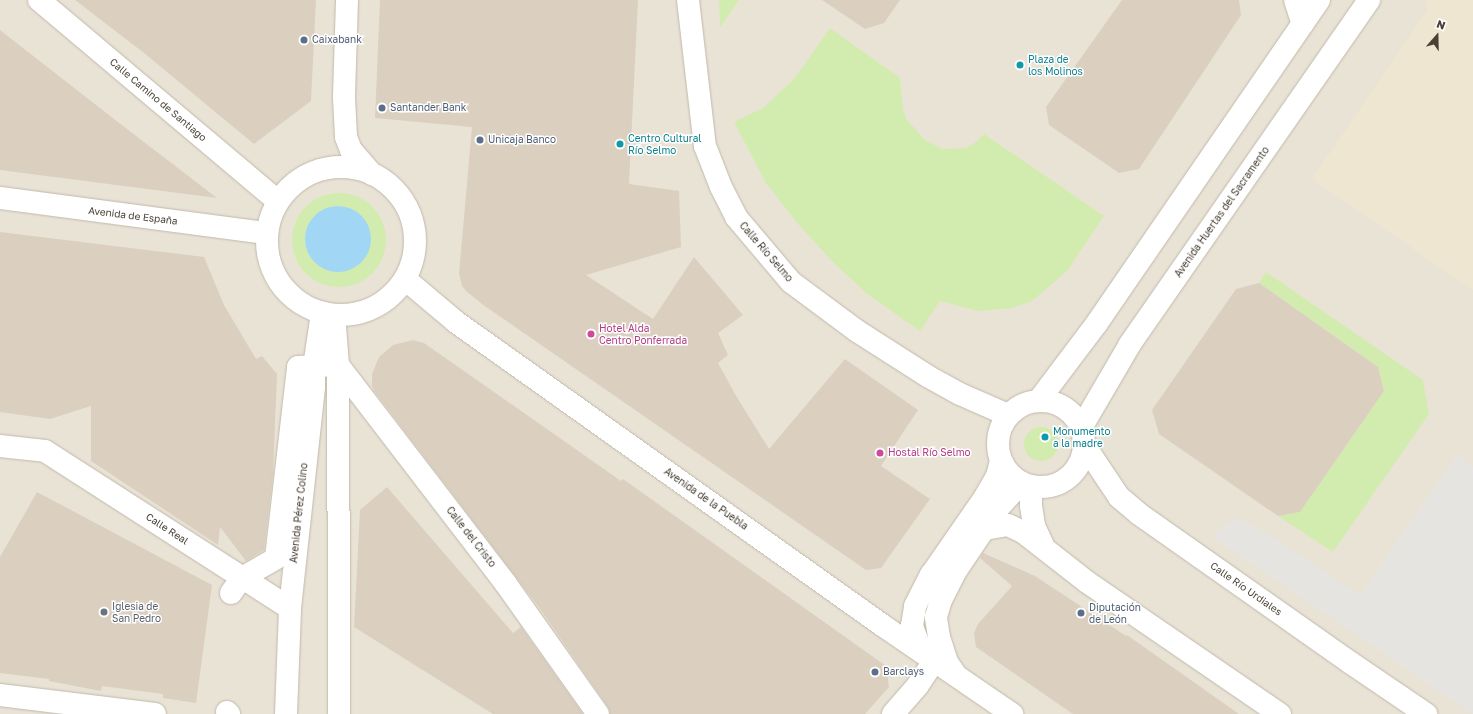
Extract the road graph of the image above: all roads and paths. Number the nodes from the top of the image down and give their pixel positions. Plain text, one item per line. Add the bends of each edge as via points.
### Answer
1 (39, 0) edge
2 (347, 0) edge
3 (688, 0) edge
4 (1295, 0) edge
5 (1319, 0) edge
6 (1368, 0) edge
7 (1303, 24) junction
8 (372, 174) junction
9 (0, 198) edge
10 (278, 201) junction
11 (266, 233) junction
12 (405, 279) junction
13 (328, 314) junction
14 (338, 365) junction
15 (314, 367) junction
16 (1039, 400) junction
17 (1008, 415) junction
18 (1083, 437) junction
19 (0, 446) edge
20 (1001, 461) junction
21 (1026, 484) junction
22 (984, 529) junction
23 (293, 550) junction
24 (1046, 550) junction
25 (237, 585) junction
26 (290, 608) junction
27 (928, 655) junction
28 (956, 674) junction
29 (0, 695) edge
30 (118, 712) edge
31 (155, 714) edge
32 (286, 714) edge
33 (339, 714) edge
34 (598, 714) edge
35 (893, 714) edge
36 (1012, 714) edge
37 (1280, 714) edge
38 (1426, 714) edge

1 - 10 street, Calle Camino de Santiago
2 - 8 street via 344,98 346,137 351,150
3 - 17 street, Calle Río Selmo via 705,146 720,187 736,217 791,282 857,331 929,377
4 - 7 street
5 - 7 street
6 - 18 street, Avenida Huertas del Sacramento via 1130,344
7 - 16 street via 1097,323
8 - 10 street via 333,167 318,171 294,183
8 - 12 street via 393,188 407,208 414,230 414,254
9 - 11 street, Avenida de España
10 - 11 street
11 - 13 street via 269,262 283,288 305,307
12 - 13 street via 398,289 378,306 361,313
12 - 27 street, Avenida de la Puebla via 456,322
13 - 14 street
13 - 15 street, Avenida Pérez Colino
14 - 15 street
14 - 33 street
14 - 34 street, Calle del Cristo via 506,584
15 - 23 street, Avenida Pérez Colino via 314,387
16 - 17 street via 1028,402
16 - 18 street via 1064,407 1075,416
17 - 20 street via 998,435
18 - 21 street via 1080,462 1065,480 1042,487
18 - 38 street, Calle Río Urdiales via 1119,497 1139,514
19 - 25 street, Calle Real via 45,451
20 - 21 street via 1012,476
20 - 27 street via 997,476 985,497 931,575 915,606 912,626
21 - 22 street via 999,507
21 - 24 street via 1034,526
22 - 24 street via 1008,525 1023,532
22 - 28 street via 950,580 936,617 947,662
23 - 25 street via 276,558
23 - 26 street, Avenida Pérez Colino
24 - 37 street via 1087,582
25 - 26 street, Calle Real
26 - 32 street, Avenida Pérez Colino
27 - 28 street, Avenida de la Puebla
27 - 35 street via 918,685
28 - 36 street, Avenida de la Puebla
29 - 30 street
30 - 31 street

